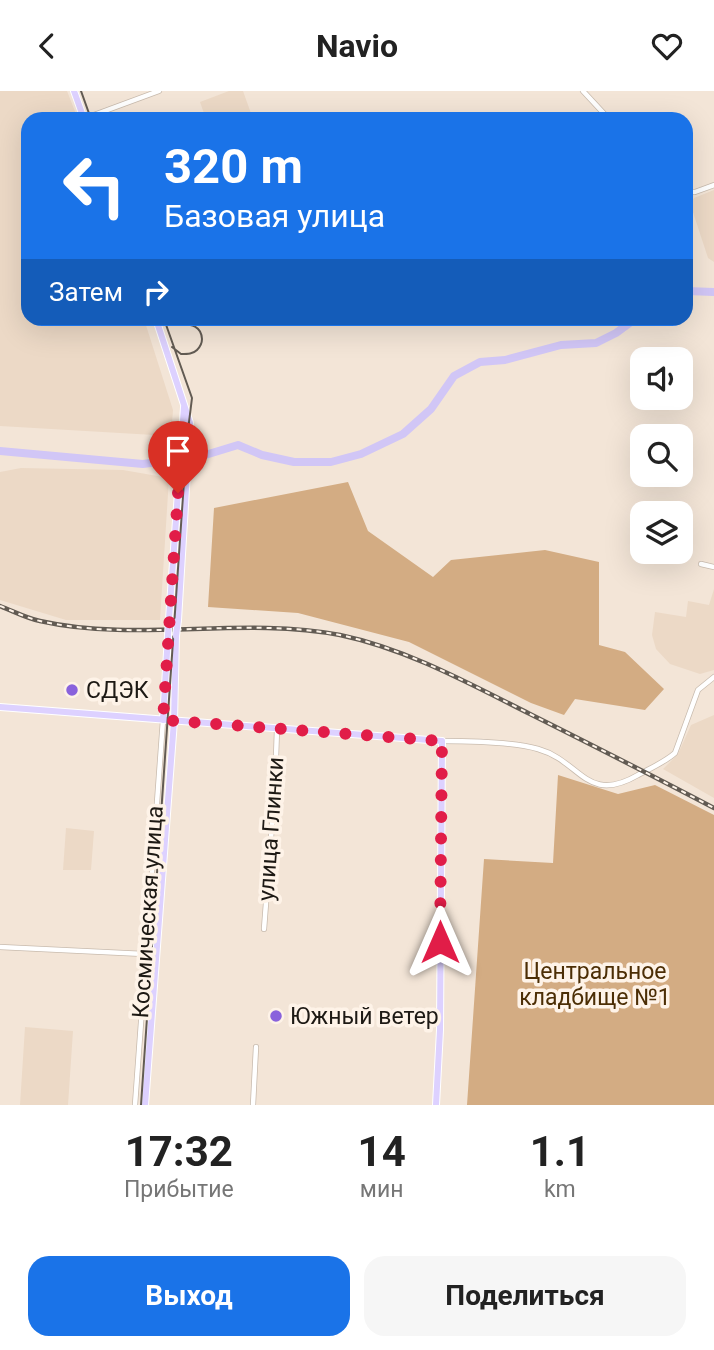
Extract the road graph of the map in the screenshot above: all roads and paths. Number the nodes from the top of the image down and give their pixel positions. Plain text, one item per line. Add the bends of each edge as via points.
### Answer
1 (74, 91) edge
2 (159, 91) edge
3 (583, 91) edge
4 (81, 112) edge
5 (102, 112) edge
6 (602, 112) edge
7 (714, 185) edge
8 (693, 192) edge
9 (158, 326) edge
10 (182, 486) junction
11 (701, 564) dead end
12 (714, 567) edge
13 (714, 677) edge
14 (0, 707) edge
15 (163, 720) junction
16 (174, 721) junction
17 (277, 729) junction
18 (442, 741) junction
19 (264, 929) dead end
20 (0, 947) edge
21 (144, 954) junction
22 (256, 1047) dead end
23 (135, 1105) edge
24 (145, 1105) edge
25 (253, 1105) edge
26 (436, 1105) edge

1 - 4 main road
2 - 5 street
3 - 6 street
7 - 8 street
9 - 10 main road via 183,398
10 - 15 main road, bridge
10 - 16 main road, Космическая улица, bridge
11 - 12 street
13 - 18 street via 698,690 675,753 615,787 587,779 535,748
14 - 15 main road
15 - 16 main road
15 - 21 street, Космическая улица
16 - 17 main road
16 - 24 main road, Космическая улица
17 - 18 main road
17 - 19 street, улица Глинки
18 - 26 main road
20 - 21 street
21 - 23 street, Космическая улица
22 - 25 street

